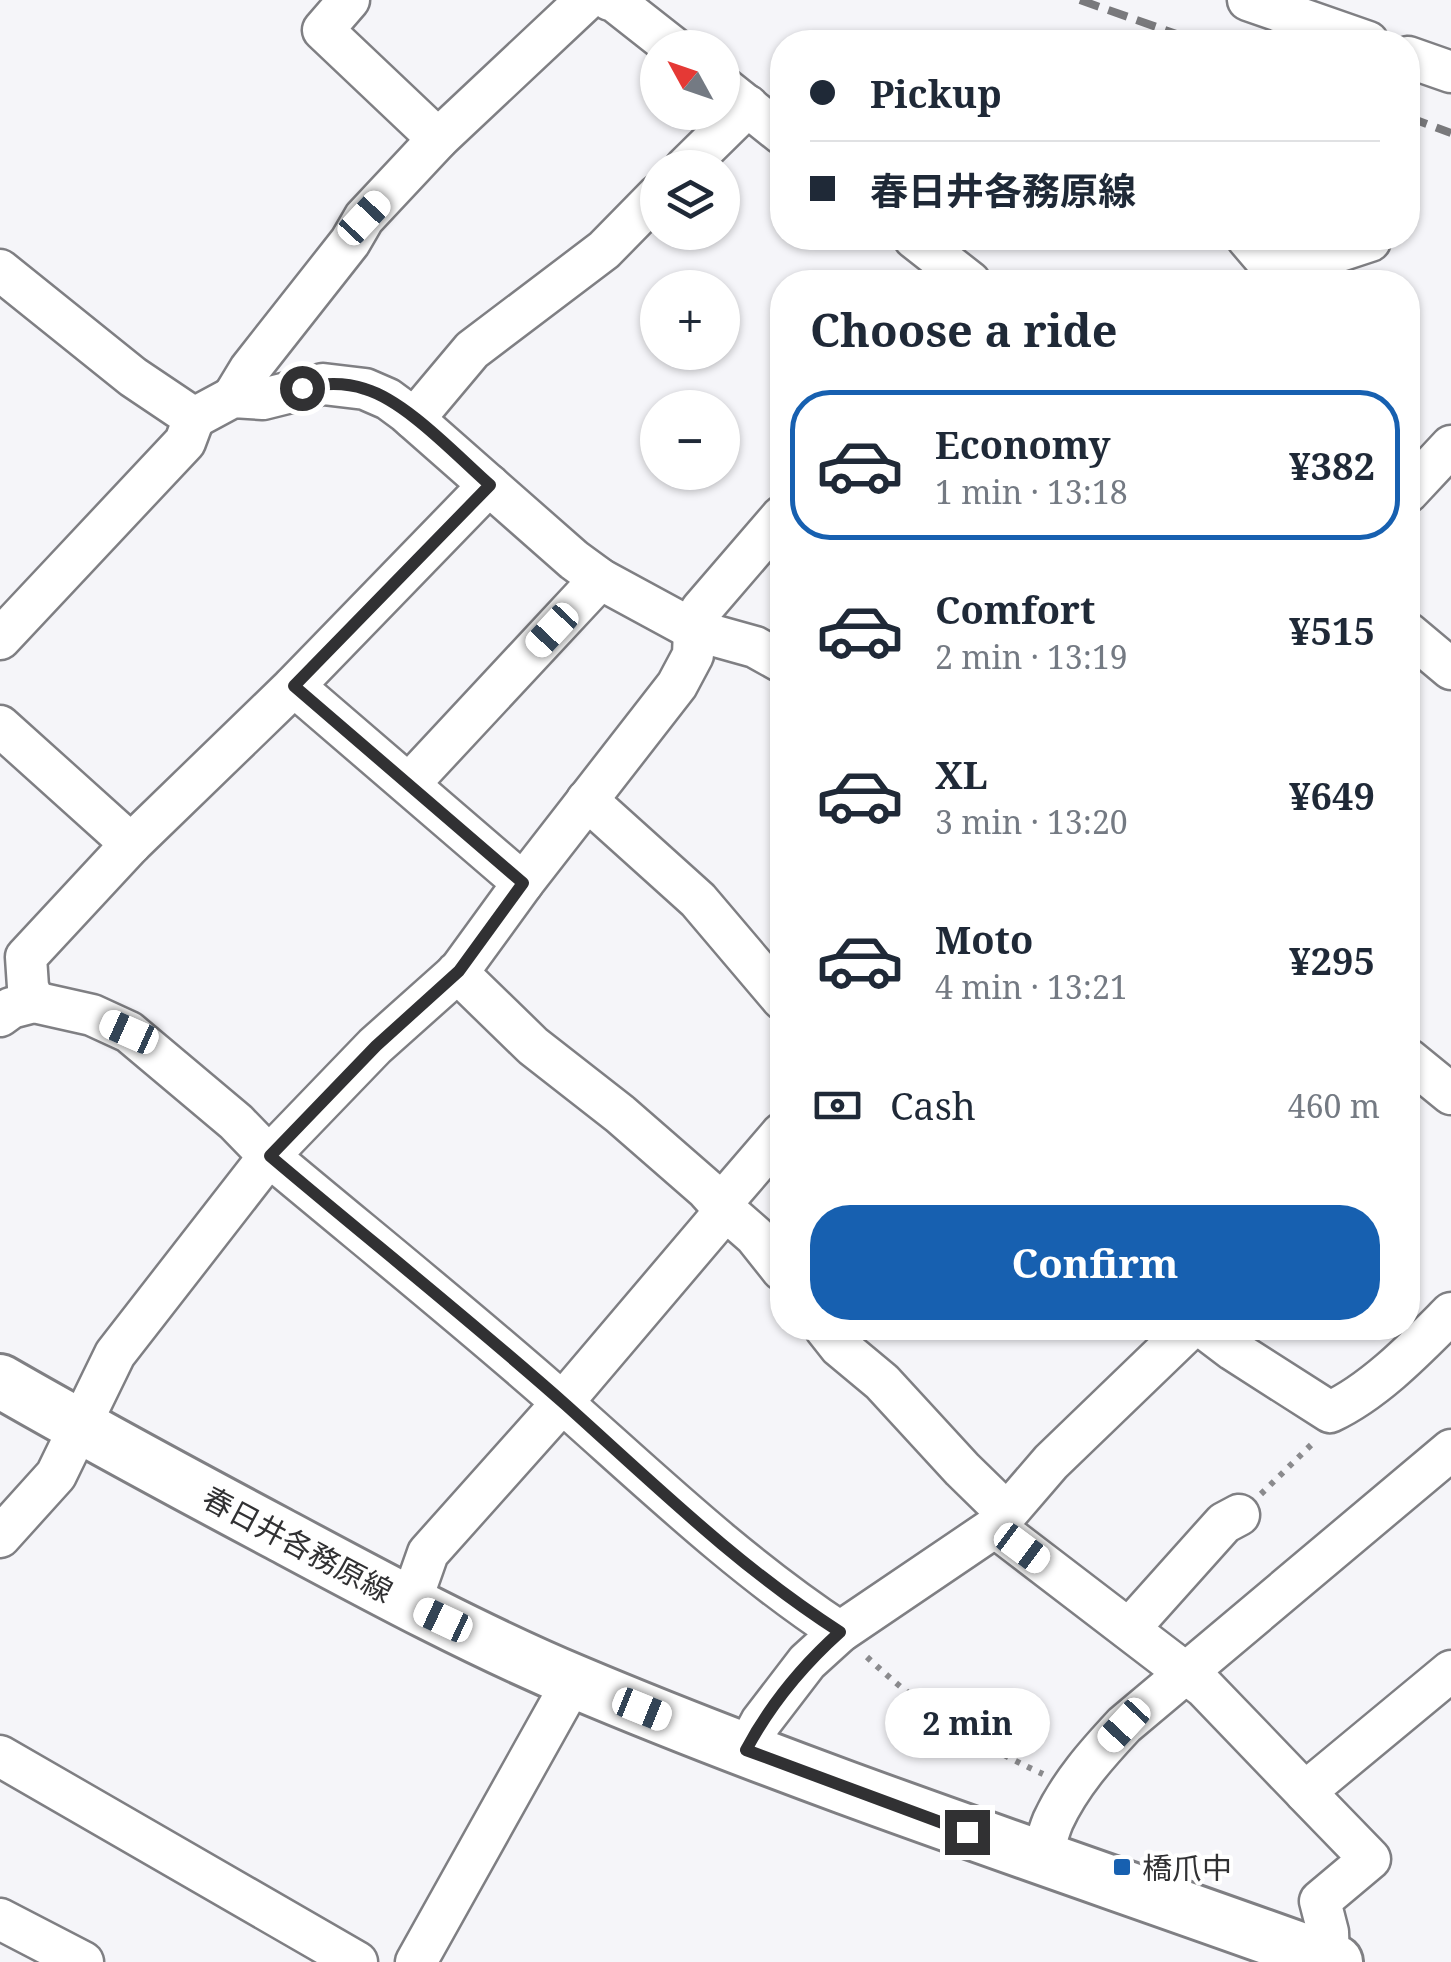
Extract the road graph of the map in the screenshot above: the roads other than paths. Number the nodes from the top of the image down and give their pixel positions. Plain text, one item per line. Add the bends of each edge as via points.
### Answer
1 (350, 0) edge
2 (586, 0) edge
3 (610, 0) edge
4 (1248, 0) edge
5 (652, 30) edge
6 (1334, 30) edge
7 (1420, 61) edge
8 (1451, 72) edge
9 (740, 100) edge
10 (770, 124) edge
11 (438, 139) junction
12 (640, 213) edge
13 (929, 250) edge
14 (1345, 250) edge
15 (0, 270) edge
16 (955, 270) edge
17 (1290, 270) edge
18 (233, 397) junction
19 (194, 418) junction
20 (414, 419) junction
21 (1451, 446) edge
22 (1420, 479) edge
23 (490, 485) junction
24 (770, 530) edge
25 (600, 578) junction
26 (694, 630) junction
27 (0, 639) edge
28 (1420, 643) edge
29 (770, 655) edge
30 (1451, 669) edge
31 (294, 686) junction
32 (0, 726) edge
33 (409, 784) junction
34 (587, 800) junction
35 (131, 844) junction
36 (523, 883) junction
37 (457, 972) junction
38 (770, 985) edge
39 (17, 1009) edge
40 (1420, 1069) edge
41 (1451, 1094) edge
42 (770, 1147) edge
43 (270, 1156) junction
44 (723, 1208) junction
45 (770, 1255) edge
46 (1451, 1313) edge
47 (834, 1340) edge
48 (1177, 1340) edge
49 (1220, 1340) edge
50 (0, 1381) edge
51 (562, 1402) junction
52 (79, 1426) junction
53 (1451, 1450) edge
54 (1239, 1516) road end
55 (1001, 1520) junction
56 (0, 1538) edge
57 (410, 1604) junction
58 (1130, 1628) junction
59 (840, 1632) junction
60 (1451, 1671) edge
61 (1186, 1673) junction
62 (574, 1681) junction
63 (746, 1750) junction
64 (0, 1756) edge
65 (1305, 1792) junction
66 (1041, 1858) junction
67 (0, 1919) edge
68 (75, 1960) edge
69 (1332, 1961) edge
70 (357, 1962) edge
71 (416, 1962) edge

1 - 11 street via 323,30
2 - 11 street
3 - 5 street
4 - 6 street
7 - 8 street
9 - 10 street
11 - 18 street via 364,218
12 - 20 street via 604,250 472,350
13 - 16 street
14 - 17 street
15 - 19 street via 133,378
18 - 19 street
18 - 20 street via 348,386 388,399
19 - 27 street via 185,442
20 - 23 street
21 - 22 street
23 - 25 street
23 - 31 street
24 - 26 street via 701,610
25 - 26 street
25 - 33 street
26 - 29 street
26 - 34 street via 692,655 677,685
28 - 30 street
31 - 33 street
31 - 35 street
32 - 35 street
33 - 36 street
34 - 36 street
34 - 38 street via 698,900
35 - 39 street via 26,958 28,987
36 - 37 street
37 - 43 street
37 - 44 street
39 - 43 street via 92,1015 129,1032
40 - 41 street
42 - 44 street
43 - 51 street
43 - 52 street via 115,1354
44 - 45 street
44 - 51 street
46 - 49 street via 1348,1404 1330,1412
47 - 55 street via 882,1382
48 - 55 street
50 - 52 main road, 春日井各務原線
51 - 57 street via 428,1553
51 - 59 street via 688,1516
52 - 56 street via 56,1475
52 - 57 main road, 春日井各務原線
53 - 61 street
54 - 58 street via 1224,1523
55 - 58 street
55 - 59 street
57 - 62 main road, 春日井各務原線
58 - 61 street
59 - 63 street via 808,1662
60 - 65 street
61 - 65 street
61 - 66 street via 1090,1762 1054,1820
62 - 63 main road, 春日井各務原線
62 - 71 street
63 - 66 main road, 春日井各務原線
64 - 70 street
65 - 69 street via 1370,1858 1320,1901
66 - 69 main road, 春日井各務原線
67 - 68 street

